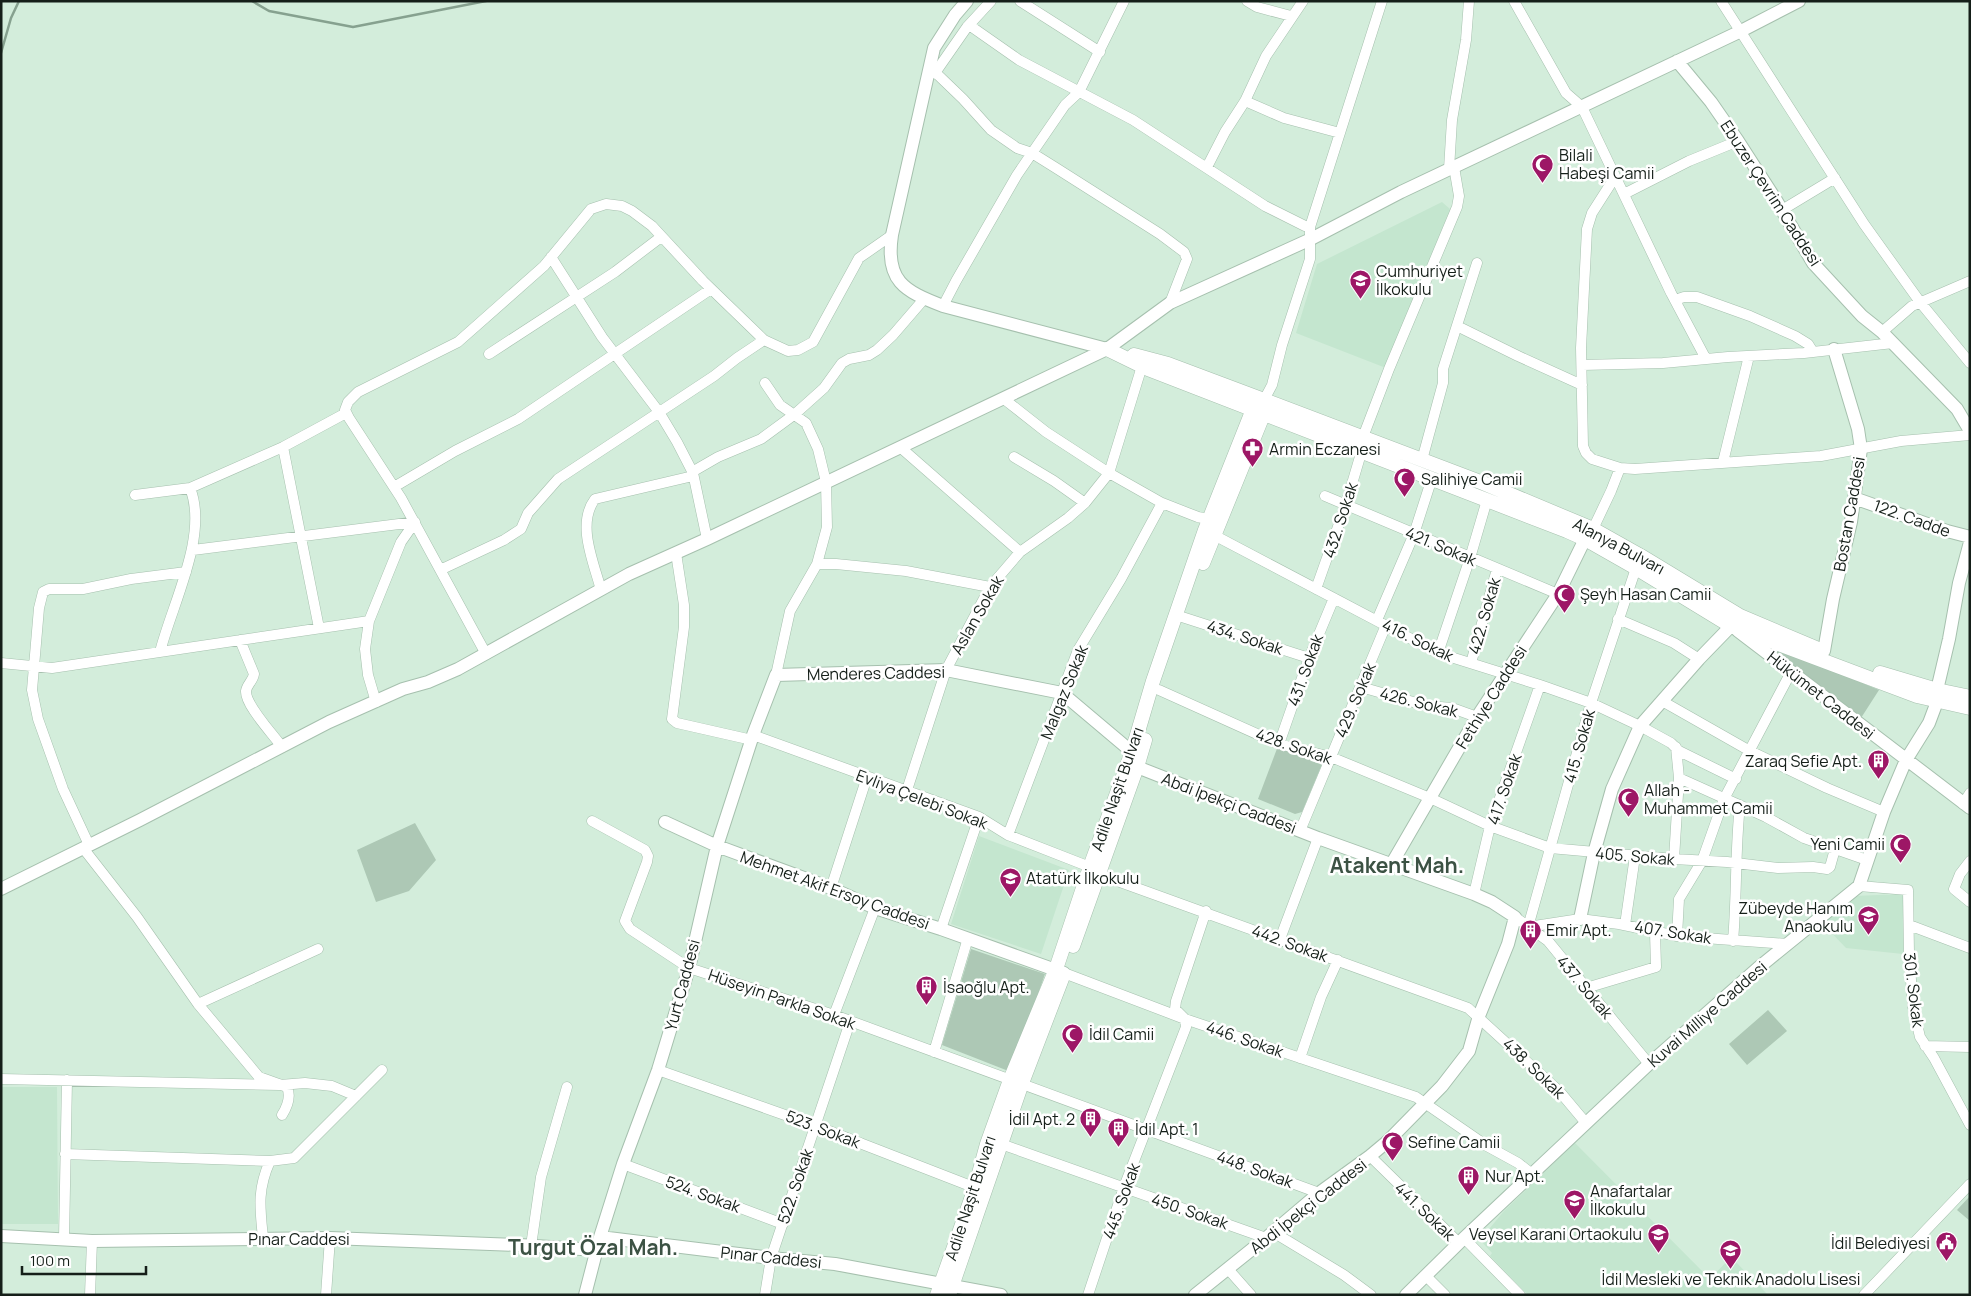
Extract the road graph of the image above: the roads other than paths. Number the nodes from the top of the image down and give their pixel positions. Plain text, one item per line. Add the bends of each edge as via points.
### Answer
1 (967, 1) edge
2 (991, 1) edge
3 (1020, 1) edge
4 (1124, 1) edge
5 (1248, 1) edge
6 (1303, 1) edge
7 (1382, 1) edge
8 (1470, 1) edge
9 (1514, 1) edge
10 (1721, 1) edge
11 (1798, 1) edge
12 (1291, 16) junction
13 (969, 25) junction
14 (1739, 32) junction
15 (1100, 52) junction
16 (1677, 62) junction
17 (932, 71) junction
18 (1079, 92) junction
19 (1245, 101) junction
20 (1582, 107) junction
21 (1340, 133) junction
22 (1738, 141) junction
23 (1032, 153) junction
24 (1207, 167) junction
25 (1452, 168) junction
26 (1615, 177) junction
27 (1835, 178) junction
28 (1624, 194) junction
29 (1782, 210) junction
30 (1311, 233) junction
31 (892, 235) junction
32 (661, 237) junction
33 (552, 257) junction
34 (1477, 263) dead end
35 (1970, 282) edge
36 (711, 289) junction
37 (577, 295) junction
38 (924, 299) junction
39 (1675, 300) junction
40 (1170, 302) junction
41 (1920, 302) junction
42 (943, 306) junction
43 (1457, 326) junction
44 (1882, 332) junction
45 (764, 340) junction
46 (1893, 343) junction
47 (1834, 349) junction
48 (1107, 350) junction
49 (1813, 352) junction
50 (615, 353) junction
51 (489, 354) dead end
52 (1749, 356) junction
53 (1706, 359) junction
54 (1970, 363) edge
55 (1582, 365) junction
56 (1142, 366) junction
57 (765, 383) dead end
58 (1582, 385) junction
59 (1004, 398) junction
60 (1260, 407) junction
61 (660, 412) junction
62 (346, 413) junction
63 (795, 414) junction
64 (1970, 433) edge
65 (1362, 444) junction
66 (283, 447) junction
67 (900, 447) junction
68 (1861, 450) junction
69 (1014, 457) dead end
70 (1422, 460) junction
71 (1723, 462) junction
72 (1620, 468) junction
73 (1109, 473) junction
74 (693, 474) junction
75 (1432, 478) junction
76 (826, 482) junction
77 (394, 487) junction
78 (190, 488) junction
79 (135, 495) dead end
80 (1326, 496) dead end
81 (1854, 498) junction
82 (1487, 500) junction
83 (1085, 503) junction
84 (1162, 503) junction
85 (1346, 504) junction
86 (415, 522) junction
87 (1212, 527) junction
88 (1414, 534) junction
89 (1589, 534) junction
90 (300, 537) junction
91 (1970, 537) edge
92 (707, 539) junction
93 (1970, 542) edge
94 (193, 550) junction
95 (1020, 552) junction
96 (676, 553) junction
97 (1470, 558) junction
98 (816, 564) junction
99 (1636, 568) junction
100 (1497, 569) junction
101 (440, 570) junction
102 (186, 572) junction
103 (990, 587) junction
104 (1316, 589) junction
105 (601, 590) junction
106 (1558, 594) junction
107 (1334, 598) junction
108 (1182, 616) junction
109 (1618, 619) junction
110 (1377, 620) junction
111 (370, 621) junction
112 (1736, 621) junction
113 (1386, 625) junction
114 (319, 628) junction
115 (240, 640) junction
116 (1824, 651) junction
117 (160, 652) junction
118 (1438, 653) junction
119 (486, 654) junction
120 (1308, 658) junction
121 (1699, 659) junction
122 (1, 663) edge
123 (1471, 663) junction
124 (34, 666) junction
125 (946, 670) junction
126 (1791, 672) junction
127 (1505, 674) junction
128 (776, 675) junction
129 (1540, 685) junction
130 (1361, 687) junction
131 (1159, 690) junction
132 (1062, 693) junction
133 (1937, 696) junction
134 (1970, 697) edge
135 (1662, 701) junction
136 (376, 702) junction
137 (1591, 703) junction
138 (1970, 708) edge
139 (1477, 717) junction
140 (1640, 726) junction
141 (752, 738) junction
142 (1279, 744) junction
143 (282, 746) junction
144 (1676, 747) junction
145 (1750, 751) junction
146 (1132, 752) junction
147 (1331, 758) junction
148 (1906, 760) junction
149 (1137, 767) junction
150 (867, 777) junction
151 (1679, 778) junction
152 (1736, 779) junction
153 (907, 790) junction
154 (1430, 798) junction
155 (1724, 799) junction
156 (1967, 802) edge
157 (1740, 804) junction
158 (1884, 812) junction
159 (979, 818) junction
160 (592, 821) dead end
161 (665, 822) dead end
162 (1490, 826) junction
163 (1300, 831) junction
164 (1008, 835) junction
165 (1318, 838) junction
166 (717, 846) junction
167 (86, 847) junction
168 (1550, 848) junction
169 (1836, 849) junction
170 (1594, 853) junction
171 (1635, 856) junction
172 (1674, 859) junction
173 (1867, 860) junction
174 (1702, 861) junction
175 (1970, 861) edge
176 (1736, 864) junction
177 (1391, 865) junction
178 (1094, 870) junction
179 (1859, 886) junction
180 (831, 888) junction
181 (1, 889) edge
182 (1474, 894) junction
183 (1970, 902) edge
184 (875, 908) junction
185 (1206, 911) junction
186 (1515, 917) junction
187 (1580, 919) junction
188 (1624, 925) junction
189 (1909, 925) junction
190 (1528, 927) junction
191 (941, 929) junction
192 (1656, 932) junction
193 (1677, 936) junction
194 (968, 938) junction
195 (1280, 939) junction
196 (1733, 941) junction
197 (1788, 944) junction
198 (1970, 948) edge
199 (318, 949) dead end
200 (1338, 960) junction
201 (688, 968) junction
202 (1060, 971) junction
203 (1586, 988) junction
204 (198, 1004) junction
205 (834, 1015) junction
206 (1479, 1016) junction
207 (1185, 1019) junction
208 (850, 1022) junction
209 (1925, 1046) junction
210 (1970, 1047) edge
211 (934, 1052) junction
212 (1300, 1058) junction
213 (1649, 1064) junction
214 (382, 1070) dead end
215 (658, 1070) junction
216 (1, 1079) edge
217 (66, 1080) junction
218 (1016, 1082) junction
219 (280, 1085) junction
220 (568, 1087) dead end
221 (356, 1096) junction
222 (1426, 1103) junction
223 (282, 1115) dead end
224 (1586, 1123) junction
225 (1970, 1125) edge
226 (816, 1126) junction
227 (1148, 1130) junction
228 (1001, 1144) junction
229 (65, 1154) junction
230 (1370, 1156) junction
231 (270, 1161) junction
232 (623, 1164) junction
233 (1532, 1174) junction
234 (1970, 1184) edge
235 (1124, 1188) junction
236 (980, 1189) junction
237 (1319, 1192) junction
238 (783, 1224) junction
239 (1269, 1235) junction
240 (1, 1236) edge
241 (600, 1237) junction
242 (263, 1238) junction
243 (330, 1238) junction
244 (64, 1239) junction
245 (92, 1241) junction
246 (1461, 1241) junction
247 (531, 1246) junction
248 (596, 1250) junction
249 (771, 1258) junction
250 (1228, 1269) junction
251 (1426, 1276) junction
252 (945, 1290) edge
253 (90, 1295) edge
254 (326, 1295) edge
255 (585, 1295) edge
256 (764, 1295) edge
257 (1001, 1295) edge
258 (1088, 1295) edge
259 (1195, 1295) edge
260 (1251, 1295) edge
261 (1371, 1295) edge
262 (1406, 1295) edge
263 (1445, 1295) edge
264 (1520, 1295) edge
265 (1864, 1295) edge

1 - 17 street via 934,48
2 - 13 street
3 - 15 street
4 - 15 street
5 - 12 street via 1257,7
6 - 12 street
7 - 21 street
8 - 25 street, 432. Sokak via 1452,120
9 - 20 street via 1566,93
10 - 14 street
11 - 14 street
12 - 19 street via 1266,56
13 - 17 street
13 - 18 street via 1019,60
14 - 16 street
14 - 27 street
15 - 18 street
16 - 20 street
16 - 22 street, Ebuzer Çevrim Caddesi
17 - 23 street via 991,130 1017,148
17 - 31 street
18 - 23 street via 1065,105
18 - 24 street via 1134,120
19 - 21 street via 1284,118
19 - 24 street
20 - 25 street
20 - 26 street
21 - 30 street
22 - 28 street
22 - 29 street, Ebuzer Çevrim Caddesi
23 - 40 street via 1184,252 1187,259
23 - 42 street
24 - 30 street
25 - 30 street
25 - 65 street, 432. Sokak via 1459,196 1457,207 1389,369
26 - 28 street
26 - 55 street via 1592,213 1587,229
27 - 29 street
27 - 41 street
28 - 39 street
29 - 44 street, Ebuzer Çevrim Caddesi via 1814,263 1862,316
30 - 40 street
30 - 60 street via 1310,259 1272,385
31 - 38 street via 889,253 895,276
31 - 45 street via 859,258 812,342 798,350 788,351
32 - 33 street via 632,211 606,204 591,209
32 - 36 street
32 - 37 street via 615,272
33 - 37 street
33 - 62 street via 458,342 358,392 348,402
34 - 43 street
35 - 41 street
36 - 45 street
36 - 50 street
37 - 50 street
37 - 51 street
38 - 42 street
38 - 63 street via 877,350 842,363 824,388
39 - 49 street via 1697,297 1750,316 1795,336 1808,344
39 - 53 street
40 - 48 street
41 - 44 street
41 - 54 street
42 - 48 street
43 - 58 street
43 - 70 street via 1443,369 1443,384
44 - 46 street, Ebuzer Çevrim Caddesi
45 - 61 street
46 - 47 street
46 - 64 street, Ebuzer Çevrim Caddesi via 1957,408
47 - 49 street
47 - 68 street, Bostan Caddesi via 1858,429
48 - 56 main road
48 - 59 street
48 - 60 main road via 1168,364
49 - 52 street
50 - 61 street
50 - 77 street via 518,419
52 - 53 street
52 - 71 street
53 - 55 street
55 - 58 street
56 - 60 main road
56 - 73 street, Aslan Sokak
57 - 63 street via 780,405
58 - 72 street via 1583,446 1586,453
59 - 67 street
59 - 73 street, 416. Sokak via 1046,432
60 - 65 main road, Alanya Bulvarı
60 - 87 main road, Adile Naşit Bulvarı
61 - 74 street
61 - 101 street via 558,479 528,513 521,529
62 - 66 street
62 - 77 street
63 - 74 street via 760,439 718,457
63 - 76 street via 806,423 818,449
64 - 68 street via 1901,441
65 - 70 main road, Alanya Bulvarı
65 - 75 main road, Alanya Bulvarı
65 - 85 street, 432. Sokak
66 - 78 street
66 - 90 street
67 - 76 street
67 - 95 street
68 - 71 street via 1821,456
68 - 81 street, Bostan Caddesi
69 - 83 street
70 - 89 main road, Alanya Bulvarı via 1483,483
71 - 72 street
72 - 89 street
73 - 83 street, Aslan Sokak
73 - 84 street, 416. Sokak
74 - 92 street
74 - 105 street via 596,499 590,505 588,540
75 - 82 main road, Alanya Bulvarı
75 - 88 street
76 - 92 street
76 - 98 street via 827,527
77 - 86 street
78 - 79 street
78 - 94 street via 194,497
80 - 85 street, 421. Sokak
81 - 91 street, 122. Cadde
81 - 116 street, Bostan Caddesi
82 - 89 main road, Alanya Bulvarı
82 - 97 street
83 - 95 street, Aslan Sokak
84 - 87 street, 416. Sokak via 1198,517
84 - 132 street, Malgaz Sokak via 1078,650
85 - 88 street, 421. Sokak
85 - 104 street, 432. Sokak
86 - 90 street
86 - 101 street
86 - 111 street via 401,542
87 - 104 street, 416. Sokak
87 - 108 main road, Adile Naşit Bulvarı
87 - 146 main road, Adile Naşit Bulvarı via 1156,672
88 - 97 street, 421. Sokak
88 - 110 street
89 - 99 main road, Alanya Bulvarı
89 - 106 street, Fethiye Caddesi
89 - 112 main road, Alanya Bulvarı via 1641,556
90 - 94 street
90 - 114 street
92 - 96 street
93 - 133 street
94 - 102 street
95 - 103 street, Aslan Sokak
96 - 105 street
96 - 141 street, Evliya Çelebi Sokak via 684,627 672,719 677,723
97 - 100 street, 421. Sokak
97 - 118 street
98 - 103 street via 906,571
98 - 128 street via 790,611
99 - 109 street, 415. Sokak
99 - 112 main road, Alanya Bulvarı
100 - 106 street, 421. Sokak
100 - 123 street, 422. Sokak
101 - 119 street
102 - 117 street
102 - 124 street via 83,589 49,589 43,592
103 - 125 street, Aslan Sokak
104 - 107 street, 416. Sokak
105 - 119 street
106 - 127 street, Fethiye Caddesi
107 - 110 street, 416. Sokak
107 - 120 street, 431. Sokak
108 - 120 street, 434. Sokak
108 - 131 main road, Adile Naşit Bulvarı
109 - 121 street via 1674,643
109 - 137 street, 415. Sokak
110 - 113 street, 416. Sokak
111 - 114 street
111 - 136 street via 365,649
112 - 116 main road, Alanya Bulvarı
112 - 121 street
112 - 126 street, Hükümet Caddesi
112 - 133 main road, Alanya Bulvarı via 1917,696
113 - 118 street, 416. Sokak
113 - 130 street, 429. Sokak
114 - 115 street
115 - 117 street
115 - 143 street via 254,674 247,686 247,700
116 - 133 main road, Alanya Bulvarı
117 - 124 street via 52,668
118 - 123 street, 416. Sokak
119 - 136 street
120 - 142 street, 431. Sokak
121 - 135 street
122 - 124 street
123 - 127 street, 416. Sokak
124 - 167 street via 32,690 38,719
125 - 128 street, Menderes Caddesi
125 - 132 street, Menderes Caddesi
125 - 153 street, Aslan Sokak
126 - 145 street
126 - 148 street, Hükümet Caddesi
127 - 129 street, 416. Sokak
127 - 139 street, Fethiye Caddesi
128 - 141 street, Yurt Caddesi
129 - 137 street, 416. Sokak
129 - 162 street, 417. Sokak
130 - 139 street, 426. Sokak
130 - 147 street, 429. Sokak
131 - 142 street, 428. Sokak
131 - 149 main road, Adile Naşit Bulvarı
132 - 146 street, Menderes Caddesi
132 - 164 street, Malgaz Sokak
133 - 134 main road, Alanya Bulvarı
133 - 138 main road, Alanya Bulvarı
133 - 148 street via 1929,723
135 - 140 street
135 - 145 street
136 - 143 street
137 - 140 street, 416. Sokak
137 - 168 street, 415. Sokak
139 - 154 street, Fethiye Caddesi
140 - 144 street, 416. Sokak
140 - 170 street via 1612,789
141 - 150 street, Evliya Çelebi Sokak
141 - 166 street, Yurt Caddesi
142 - 147 street, 428. Sokak
143 - 167 street
144 - 151 street
144 - 152 street, 416. Sokak
145 - 152 street
145 - 158 street
146 - 178 main road, Adile Naşit Bulvarı
147 - 154 street, 428. Sokak
147 - 163 street, 429. Sokak
148 - 156 street, Hükümet Caddesi
148 - 158 street
149 - 163 street, Abdi İpekçi Caddesi
149 - 178 main road, Adile Naşit Bulvarı
150 - 153 street, Evliya Çelebi Sokak
150 - 180 street
151 - 155 street
151 - 172 street
152 - 155 street
153 - 159 street, Evliya Çelebi Sokak
154 - 162 street, 405. Sokak
154 - 177 street, Fethiye Caddesi
155 - 157 street
155 - 174 street
157 - 169 street via 1804,838
157 - 176 street
158 - 173 street
159 - 164 street, Evliya Çelebi Sokak
159 - 191 street
160 - 201 street, Hüseyin Parkla Sokak via 645,850 647,862 625,921 630,929
161 - 166 street, Mehmet Akif Ersoy Caddesi
162 - 168 street, 405. Sokak
162 - 182 street, 417. Sokak
163 - 165 street, Abdi İpekçi Caddesi
164 - 178 street, Evliya Çelebi Sokak
165 - 177 street, Abdi İpekçi Caddesi
165 - 195 street
166 - 180 street, Mehmet Akif Ersoy Caddesi
166 - 201 street, Yurt Caddesi
167 - 181 street
167 - 204 street
168 - 170 street, 405. Sokak
168 - 190 street, 415. Sokak
169 - 173 street
169 - 176 street, 405. Sokak via 1827,869
170 - 171 street, 405. Sokak
170 - 187 street
171 - 172 street, 405. Sokak
171 - 188 street
172 - 174 street, 405. Sokak
173 - 179 street
174 - 176 street, 405. Sokak
174 - 193 street via 1679,899
175 - 183 street via 1954,889
176 - 196 street
177 - 182 street, Abdi İpekçi Caddesi
178 - 185 street, 442. Sokak
178 - 202 main road, Adile Naşit Bulvarı
179 - 189 street, 301. Sokak via 1908,890
179 - 197 street, Kuvai Milliye Caddesi
180 - 184 street, Mehmet Akif Ersoy Caddesi
182 - 186 street, Abdi İpekçi Caddesi
184 - 191 street, Mehmet Akif Ersoy Caddesi
184 - 205 street
185 - 195 street, 442. Sokak
185 - 207 street via 1176,1001 1176,1009
186 - 190 street, 437. Sokak
186 - 206 street, Abdi İpekçi Caddesi via 1508,944
187 - 188 street, 407. Sokak
187 - 190 street, 407. Sokak
188 - 192 street, 407. Sokak
189 - 198 street
189 - 209 street, 301. Sokak via 1913,1007
190 - 203 street, 437. Sokak via 1548,942
191 - 194 street, Mehmet Akif Ersoy Caddesi
192 - 193 street, 407. Sokak
192 - 203 street via 1656,967
193 - 196 street, 407. Sokak
194 - 202 street, Mehmet Akif Ersoy Caddesi
194 - 211 street
195 - 200 street, 442. Sokak
196 - 197 street, 407. Sokak
197 - 213 street, Kuvai Milliye Caddesi
199 - 204 street
200 - 206 street, 442. Sokak via 1468,1008
200 - 212 street
201 - 205 street, Hüseyin Parkla Sokak
201 - 215 street, Yurt Caddesi
202 - 207 street, 446. Sokak
202 - 218 main road, Adile Naşit Bulvarı
203 - 213 street, 437. Sokak
204 - 219 street via 259,1077
205 - 208 street, Hüseyin Parkla Sokak
206 - 222 street, Abdi İpekçi Caddesi via 1469,1051
206 - 224 street, 438. Sokak via 1560,1092
207 - 212 street, 446. Sokak
207 - 227 street, 445. Sokak via 1186,1027
208 - 211 street, Hüseyin Parkla Sokak
208 - 226 street, 522. Sokak
209 - 210 street
209 - 225 street, 301. Sokak
211 - 218 street, Hüseyin Parkla Sokak
212 - 222 street, 446. Sokak
213 - 224 street, Kuvai Milliye Caddesi
214 - 221 street
215 - 226 street, 523. Sokak
215 - 232 street, Yurt Caddesi
216 - 217 street
217 - 219 street
217 - 229 street
218 - 227 street, 448. Sokak
218 - 228 main road, Adile Naşit Bulvarı
218 - 236 main road, Adile Naşit Bulvarı via 987,1144
219 - 221 street via 332,1086
219 - 223 street via 287,1087 289,1092
220 - 247 street via 541,1177
221 - 231 street via 294,1158
222 - 230 street, Abdi İpekçi Caddesi
222 - 233 street, 446. Sokak
224 - 233 street, Kuvai Milliye Caddesi
226 - 236 street, 523. Sokak
226 - 238 street, 522. Sokak
227 - 235 street, 445. Sokak
227 - 237 street, 448. Sokak
228 - 235 street, 450. Sokak
228 - 236 main road, Adile Naşit Bulvarı
229 - 231 street
229 - 244 street
230 - 237 street, Abdi İpekçi Caddesi
230 - 246 street, 441. Sokak
231 - 242 street via 259,1195
232 - 238 street, 524. Sokak
232 - 241 street, Yurt Caddesi
233 - 246 street, Kuvai Milliye Caddesi
234 - 265 street
235 - 239 street, 450. Sokak
235 - 258 street, 445. Sokak
236 - 252 main road, Adile Naşit Bulvarı
237 - 239 street, Abdi İpekçi Caddesi
238 - 249 street, 522. Sokak
239 - 250 street, Abdi İpekçi Caddesi
239 - 261 street, 450. Sokak via 1344,1275
240 - 244 street, Pınar Caddesi
241 - 248 street, Yurt Caddesi
241 - 249 street, Pınar Caddesi
242 - 243 street, Pınar Caddesi
242 - 245 street, Pınar Caddesi
243 - 247 street, Pınar Caddesi
243 - 254 street
244 - 245 street, Pınar Caddesi
245 - 253 street
246 - 251 street, Kuvai Milliye Caddesi
246 - 264 street, 441. Sokak
247 - 248 street, Pınar Caddesi
248 - 255 street, Yurt Caddesi
249 - 252 street, Pınar Caddesi via 835,1264
249 - 256 street, 522. Sokak
250 - 259 street, Abdi İpekçi Caddesi
250 - 260 street
251 - 262 street, Kuvai Milliye Caddesi
251 - 263 street
252 - 257 street

